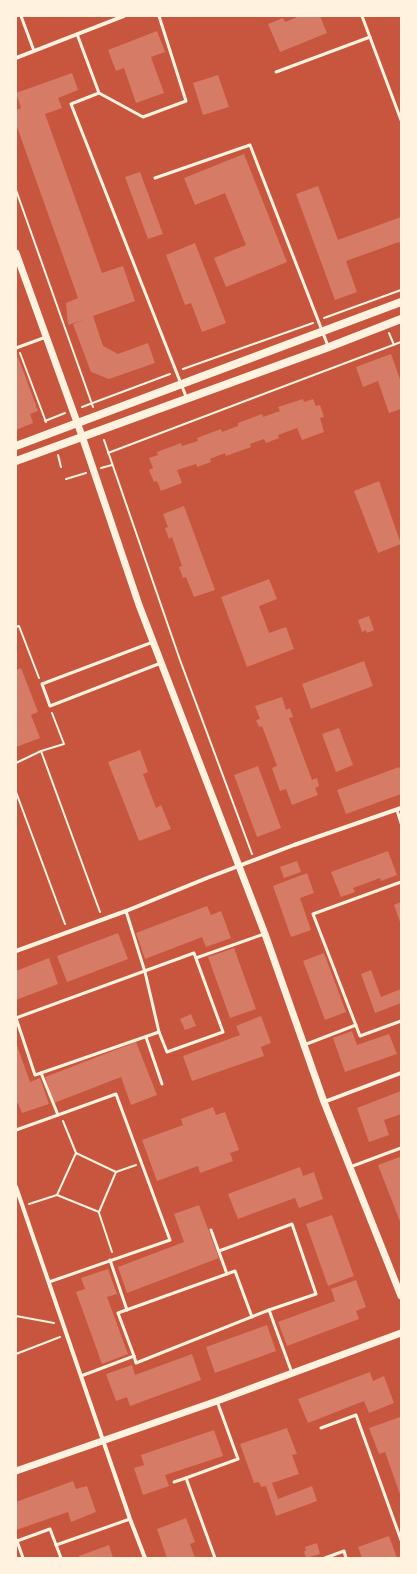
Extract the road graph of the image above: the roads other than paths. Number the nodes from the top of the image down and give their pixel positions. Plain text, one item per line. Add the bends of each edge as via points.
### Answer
1 (21, 16) edge
2 (124, 16) edge
3 (159, 16) edge
4 (362, 16) edge
5 (77, 34) junction
6 (370, 37) junction
7 (34, 51) junction
8 (16, 58) edge
9 (276, 72) dead end
10 (99, 93) junction
11 (401, 120) edge
12 (155, 178) dead end
13 (16, 254) edge
14 (401, 302) edge
15 (400, 322) edge
16 (323, 332) junction
17 (46, 337) junction
18 (329, 347) junction
19 (17, 348) edge
20 (181, 385) junction
21 (187, 399) junction
22 (78, 423) junction
23 (82, 436) junction
24 (16, 446) edge
25 (16, 460) edge
26 (153, 642) junction
27 (161, 663) junction
28 (399, 809) edge
29 (401, 823) edge
30 (239, 866) junction
31 (401, 882) edge
32 (126, 911) junction
33 (265, 934) junction
34 (16, 951) edge
35 (196, 958) junction
36 (145, 972) junction
37 (16, 1018) edge
38 (401, 1021) edge
39 (356, 1025) junction
40 (159, 1032) junction
41 (146, 1037) junction
42 (304, 1045) junction
43 (41, 1073) junction
44 (401, 1074) edge
45 (162, 1084) dead end
46 (324, 1102) junction
47 (59, 1115) junction
48 (16, 1130) edge
49 (401, 1148) edge
50 (350, 1167) junction
51 (16, 1187) edge
52 (211, 1230) dead end
53 (219, 1250) junction
54 (112, 1260) junction
55 (227, 1274) junction
56 (49, 1282) junction
57 (401, 1296) edge
58 (127, 1310) junction
59 (269, 1310) junction
60 (252, 1317) junction
61 (401, 1333) edge
62 (134, 1356) junction
63 (292, 1373) junction
64 (81, 1376) junction
65 (217, 1401) junction
66 (321, 1428) dead end
67 (104, 1440) junction
68 (16, 1471) edge
69 (186, 1478) junction
70 (174, 1482) dead end
71 (130, 1519) junction
72 (401, 1540) edge
73 (56, 1545) junction
74 (23, 1558) edge
75 (61, 1558) edge
76 (145, 1558) edge
77 (215, 1558) edge
78 (325, 1558) edge
79 (346, 1558) edge

1 - 7 lane
2 - 5 street
3 - 10 lane via 186,101 143,117
4 - 6 lane
5 - 7 street
5 - 10 lane
6 - 9 lane
6 - 11 lane
7 - 8 street
10 - 20 lane via 71,104
12 - 16 lane via 250,145
13 - 17 street
14 - 16 main road
15 - 18 main road
16 - 18 lane
16 - 20 main road
17 - 19 lane
17 - 22 street
18 - 21 main road
20 - 21 lane
20 - 22 main road
21 - 23 main road
22 - 23 street
22 - 24 main road
23 - 25 main road
23 - 26 street
26 - 27 street
26 - 27 lane via 42,684 50,706
27 - 30 street
28 - 29 lane
28 - 30 street
30 - 32 street
30 - 33 street
31 - 39 lane via 313,914
32 - 34 street
32 - 36 lane
33 - 35 lane
33 - 42 street
35 - 36 lane via 194,953
35 - 40 lane via 223,1032 167,1052
36 - 37 lane
36 - 40 lane
37 - 43 lane via 35,1075
38 - 39 lane via 360,1036
39 - 42 lane
40 - 41 lane
41 - 43 lane
41 - 45 lane
42 - 46 street
43 - 47 lane
44 - 46 street
46 - 50 street
47 - 48 lane
47 - 54 lane via 116,1094 142,1163 170,1240
49 - 50 lane
50 - 57 street
51 - 56 street
52 - 53 lane
53 - 55 lane
53 - 59 lane via 292,1224 316,1294
54 - 56 lane
54 - 58 lane
55 - 58 lane
55 - 60 lane via 235,1271
56 - 64 street
58 - 62 lane via 118,1313
59 - 60 lane
59 - 63 lane
60 - 62 lane via 136,1363
61 - 63 street
62 - 64 lane
63 - 65 street
64 - 67 street
65 - 67 street
65 - 69 lane via 238,1459
66 - 72 lane via 356,1415
67 - 68 street
67 - 71 street
69 - 70 lane
69 - 77 lane
71 - 73 lane
71 - 76 street
73 - 74 lane via 50,1529 17,1541
73 - 75 lane
78 - 79 lane via 344,1551

